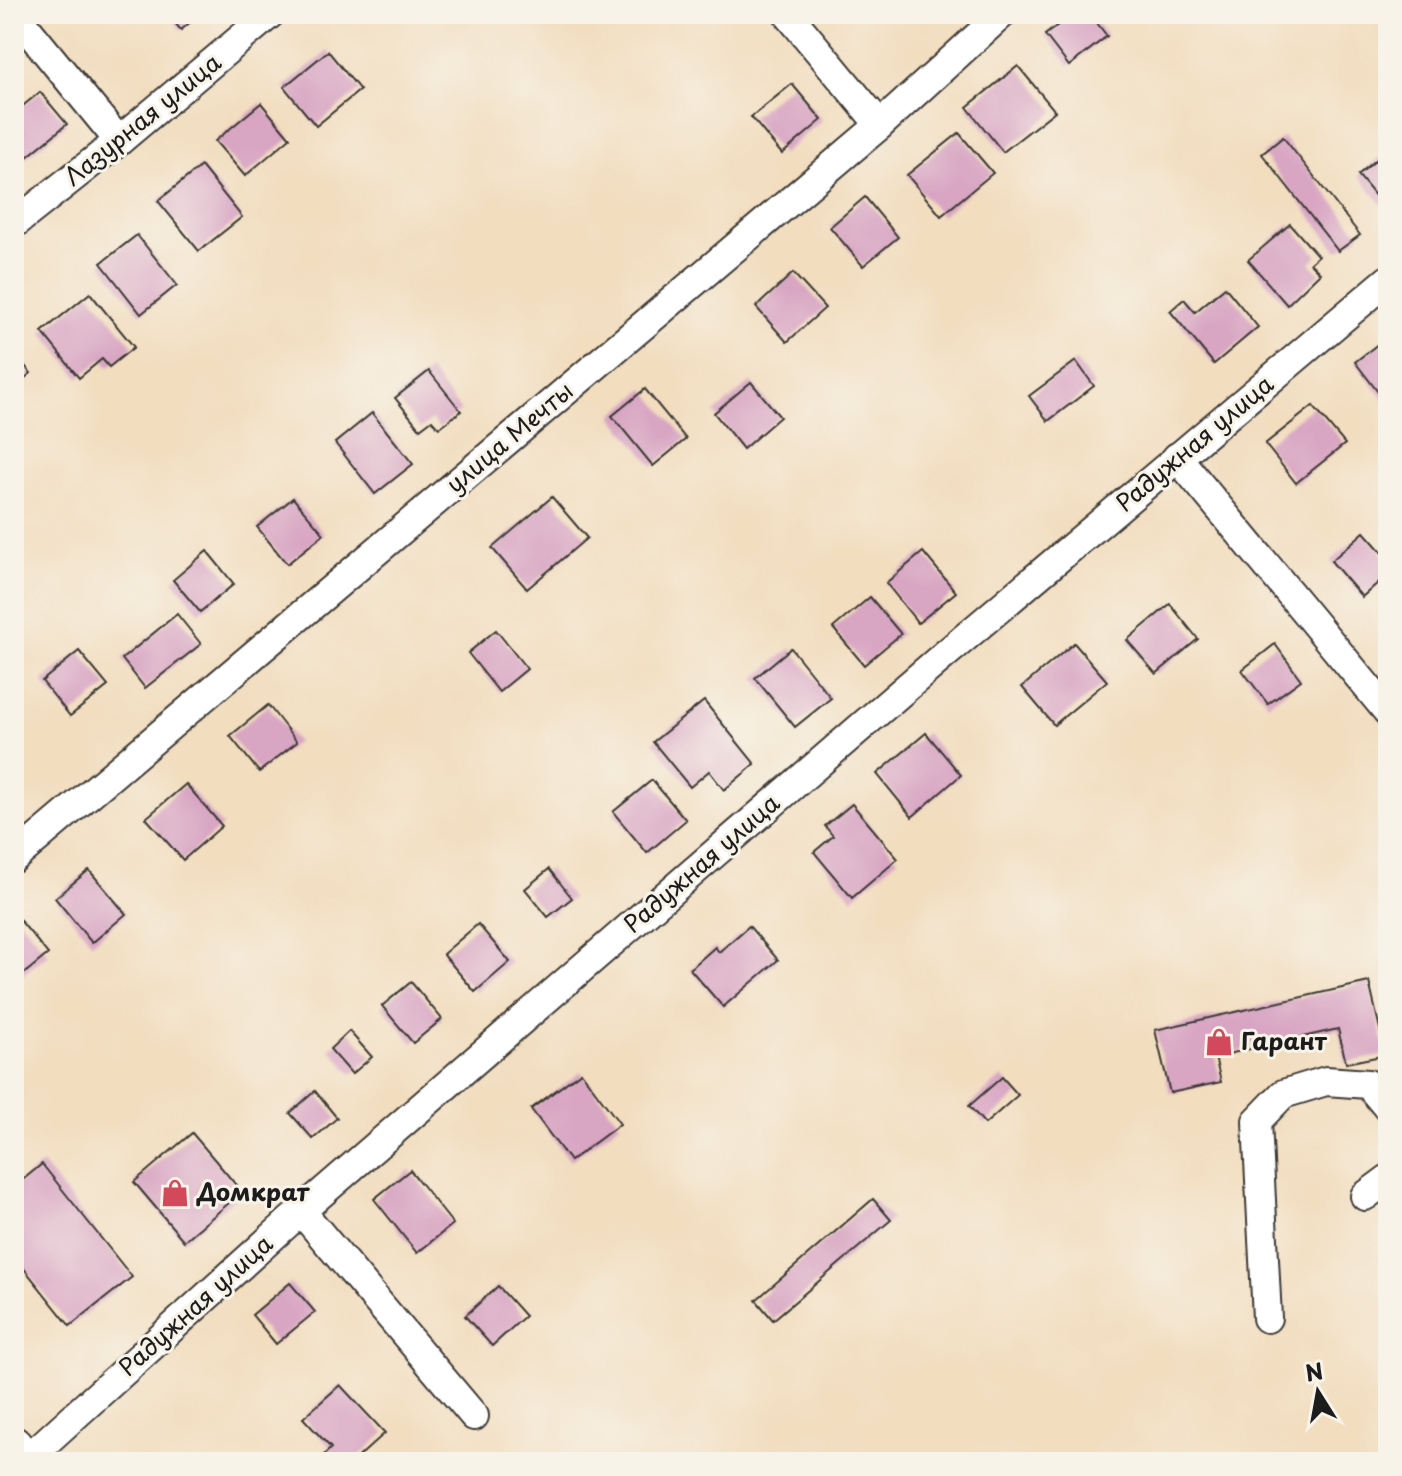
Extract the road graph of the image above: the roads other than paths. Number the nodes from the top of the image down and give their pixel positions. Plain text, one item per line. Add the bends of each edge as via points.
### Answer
1 (15, 14) edge
2 (270, 14) edge
3 (788, 14) edge
4 (1002, 14) edge
5 (880, 125) junction
6 (119, 141) junction
7 (14, 224) edge
8 (1388, 280) edge
9 (1177, 457) junction
10 (1388, 712) edge
11 (14, 858) edge
12 (1388, 1108) edge
13 (1388, 1179) edge
14 (1365, 1196) dead end
15 (301, 1211) junction
16 (1267, 1318) dead end
17 (474, 1416) dead end
18 (23, 1455) edge

1 - 6 street
2 - 6 street, Лазурная улица
3 - 5 street
4 - 5 street, улица Мечты
5 - 11 street, улица Мечты
6 - 7 street, Лазурная улица
8 - 9 street, Радужная улица
9 - 10 street
9 - 15 street, Радужная улица
12 - 16 street via 1368,1084 1326,1081 1283,1094 1257,1121
13 - 14 street
15 - 17 street
15 - 18 street, Радужная улица

